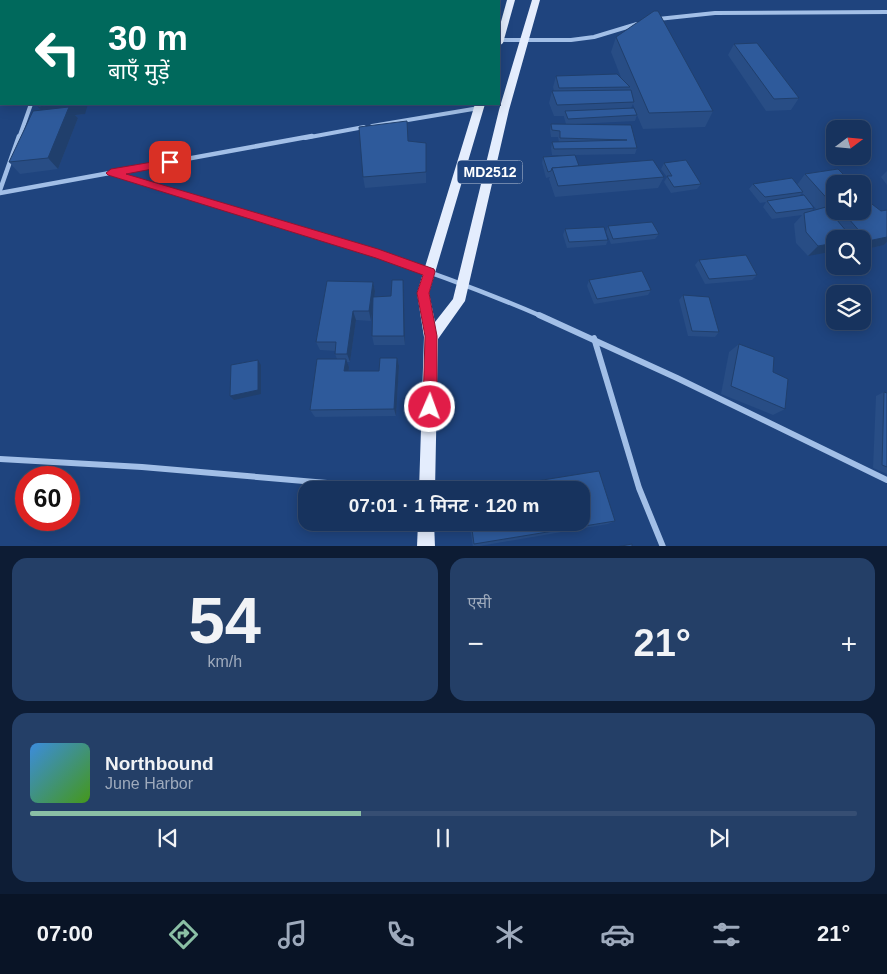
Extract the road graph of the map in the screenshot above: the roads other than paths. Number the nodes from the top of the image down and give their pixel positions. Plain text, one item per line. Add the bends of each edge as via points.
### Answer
1 (511, 0) edge
2 (536, 0) edge
3 (887, 12) edge
4 (651, 20) edge
5 (642, 22) edge
6 (500, 38) edge
7 (525, 40) junction
8 (500, 41) edge
9 (31, 105) edge
10 (480, 106) edge
11 (111, 173) junction
12 (0, 192) edge
13 (430, 272) junction
14 (463, 284) junction
15 (431, 336) junction
16 (594, 338) junction
17 (0, 459) edge
18 (887, 480) edge
19 (305, 481) edge
20 (427, 481) edge
21 (426, 531) edge
22 (426, 546) edge
23 (663, 546) edge

1 - 6 main road
2 - 7 main road, MD2512
3 - 4 street via 715,13
5 - 7 street via 594,37
7 - 8 street
7 - 14 main road, MD2512 via 504,110
9 - 12 street
10 - 11 street
10 - 13 main road, MD2512
11 - 12 street
11 - 13 street
13 - 14 street
13 - 15 main road, MD2512 via 423,293
14 - 15 main road, MD2512 via 460,301
14 - 16 street
15 - 20 main road, MD2512
16 - 18 street
16 - 23 street via 639,488
17 - 19 street
21 - 22 main road

